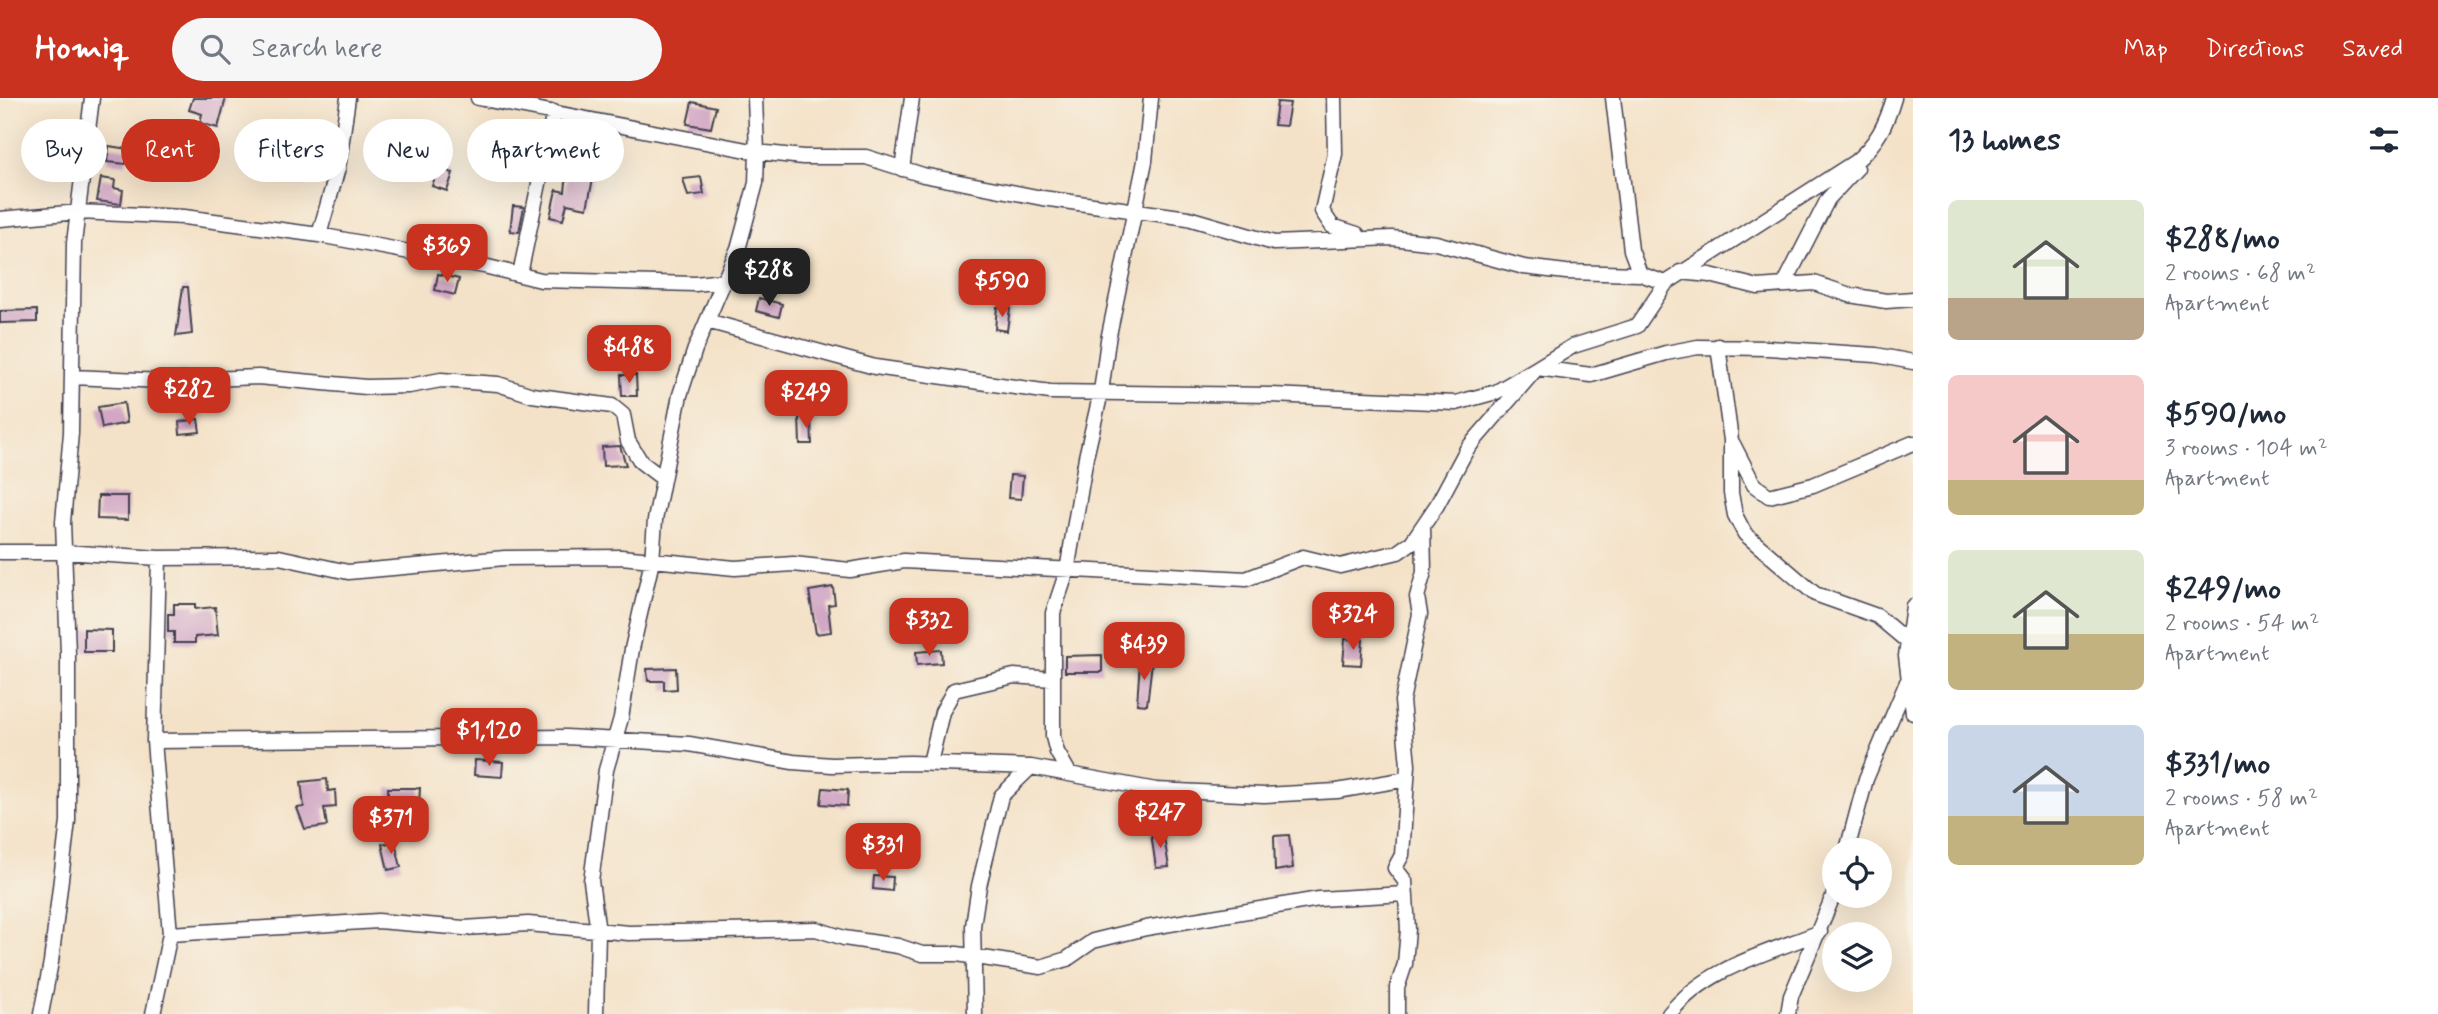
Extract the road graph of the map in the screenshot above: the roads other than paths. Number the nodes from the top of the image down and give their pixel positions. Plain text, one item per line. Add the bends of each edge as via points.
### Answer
1 (92, 98) edge
2 (348, 98) edge
3 (478, 98) edge
4 (755, 98) edge
5 (912, 98) edge
6 (1151, 98) edge
7 (1334, 98) edge
8 (1613, 98) edge
9 (1894, 98) edge
10 (554, 112) junction
11 (1869, 149) junction
12 (757, 152) junction
13 (902, 169) junction
14 (1133, 210) junction
15 (79, 212) junction
16 (0, 219) edge
17 (319, 235) junction
18 (1392, 238) junction
19 (1681, 272) junction
20 (520, 274) junction
21 (1640, 274) junction
22 (724, 281) junction
23 (1666, 283) junction
24 (1784, 285) junction
25 (1913, 299) edge
26 (707, 321) junction
27 (1718, 346) junction
28 (1913, 362) edge
29 (1537, 368) junction
30 (73, 377) junction
31 (1101, 392) junction
32 (1731, 440) junction
33 (1913, 443) edge
34 (662, 478) junction
35 (1423, 526) junction
36 (0, 552) edge
37 (63, 552) junction
38 (159, 558) junction
39 (652, 561) junction
40 (1067, 571) junction
41 (1913, 606) edge
42 (1908, 642) junction
43 (1052, 679) junction
44 (1907, 682) junction
45 (1913, 713) edge
46 (614, 740) junction
47 (154, 741) junction
48 (930, 763) junction
49 (1031, 767) junction
50 (1069, 773) junction
51 (1407, 779) junction
52 (1850, 838) edge
53 (1405, 894) junction
54 (1829, 908) edge
55 (598, 932) junction
56 (1820, 932) junction
57 (170, 934) junction
58 (973, 958) junction
59 (41, 1014) edge
60 (153, 1014) edge
61 (596, 1014) edge
62 (975, 1014) edge
63 (1397, 1014) edge
64 (1669, 1014) edge
65 (1787, 1014) edge

1 - 15 street
2 - 17 street via 338,168
3 - 10 street
4 - 12 street
5 - 13 street
6 - 14 street via 1145,161
7 - 18 street via 1335,154 1324,217 1345,232
8 - 21 street via 1631,250
9 - 11 street via 1885,126
10 - 12 street
10 - 20 street
11 - 19 street via 1825,182
11 - 24 street via 1828,199
12 - 13 street via 866,157
12 - 22 street via 749,212
13 - 14 street via 1042,198
14 - 18 street via 1228,227 1274,243
14 - 31 street
15 - 16 street
15 - 17 street via 184,217
15 - 30 street via 74,243
17 - 20 street
18 - 21 street via 1436,243 1524,267
19 - 23 street
19 - 24 street via 1758,287
20 - 22 street via 553,281
21 - 23 street
22 - 26 street
23 - 29 street via 1637,326 1573,346
24 - 25 street via 1814,284 1886,301
26 - 31 street via 876,367 1050,392
26 - 34 street via 680,395
27 - 28 street via 1876,355
27 - 29 street via 1666,353 1591,375
27 - 32 street
29 - 31 street via 1496,392 1456,403
29 - 35 street via 1466,449
30 - 34 street via 163,381 258,377 366,387 441,380 498,384 559,400 612,406 622,415 628,441 641,462
30 - 37 street
31 - 40 street
32 - 33 street via 1754,485 1769,496 1813,485
32 - 42 street via 1731,493 1745,534 1815,594 1877,616
34 - 39 street
35 - 40 street via 1412,542 1390,555 1336,566 1303,557 1252,579
35 - 51 street via 1424,572 1417,597 1420,614 1402,701
36 - 37 street
37 - 38 street
37 - 59 street via 68,821
38 - 39 street via 279,556 348,572 505,558
38 - 47 street
39 - 40 street via 850,570 904,561
39 - 46 street
40 - 43 street via 1053,613
41 - 42 street
42 - 44 street
43 - 48 street via 1014,676 954,690 942,712
43 - 50 street via 1053,737
44 - 45 street
44 - 52 street via 1866,779
46 - 47 street
46 - 48 street via 689,744 793,762
46 - 55 street via 593,853 591,881
47 - 57 street
48 - 49 street
49 - 50 street
49 - 58 street via 1008,786 997,806 975,913
50 - 51 street via 1156,790 1265,795 1337,791
51 - 53 street via 1402,855 1395,868 1405,881
53 - 58 street via 1319,899 1146,928 1093,942 1067,959 1041,967
53 - 63 street via 1408,940 1397,988
54 - 56 street
55 - 57 street via 528,924 464,928 378,921
55 - 58 street via 816,929 922,954
55 - 61 street
56 - 64 street via 1713,975 1686,993
56 - 65 street
57 - 60 street
58 - 62 street

